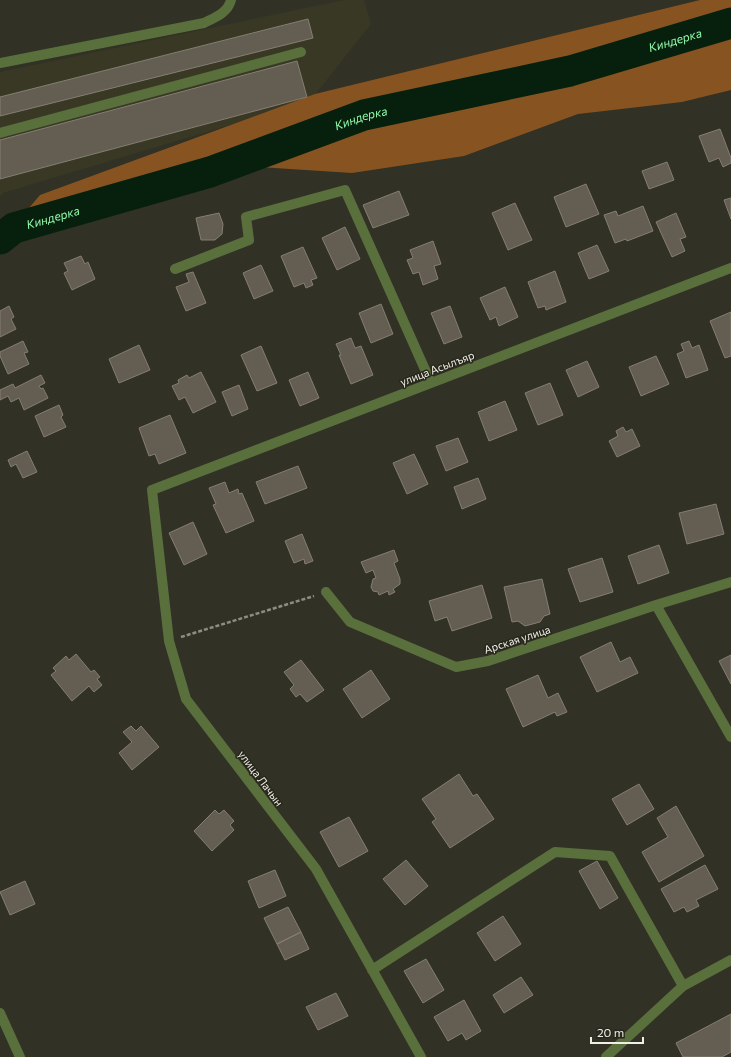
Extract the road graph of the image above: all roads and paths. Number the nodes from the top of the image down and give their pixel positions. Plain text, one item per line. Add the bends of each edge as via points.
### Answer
1 (231, 0) edge
2 (301, 52) dead end
3 (0, 63) edge
4 (0, 133) edge
5 (731, 268) edge
6 (175, 269) dead end
7 (431, 383) junction
8 (152, 490) joint
9 (731, 582) edge
10 (326, 592) joint
11 (656, 605) junction
12 (169, 641) junction
13 (731, 737) edge
14 (731, 960) edge
15 (372, 970) junction
16 (683, 986) junction
17 (0, 1012) edge
18 (20, 1057) edge
19 (421, 1057) edge
20 (606, 1057) edge

1 - 3 street via 220,15 204,23
2 - 4 street
5 - 7 street, улица Асылъяр
6 - 7 street via 249,240 246,217 344,190
7 - 8 street, улица Асылъяр
8 - 12 street, улица Лачын
9 - 11 street, Арская улица
10 - 11 street, Арская улица via 350,622 456,667 488,661
10 - 12 path
11 - 13 street
12 - 15 street, улица Лачын via 186,699 316,870
14 - 16 street
15 - 16 street via 555,852 610,856
15 - 19 street, улица Лачын
16 - 20 street
17 - 18 street

